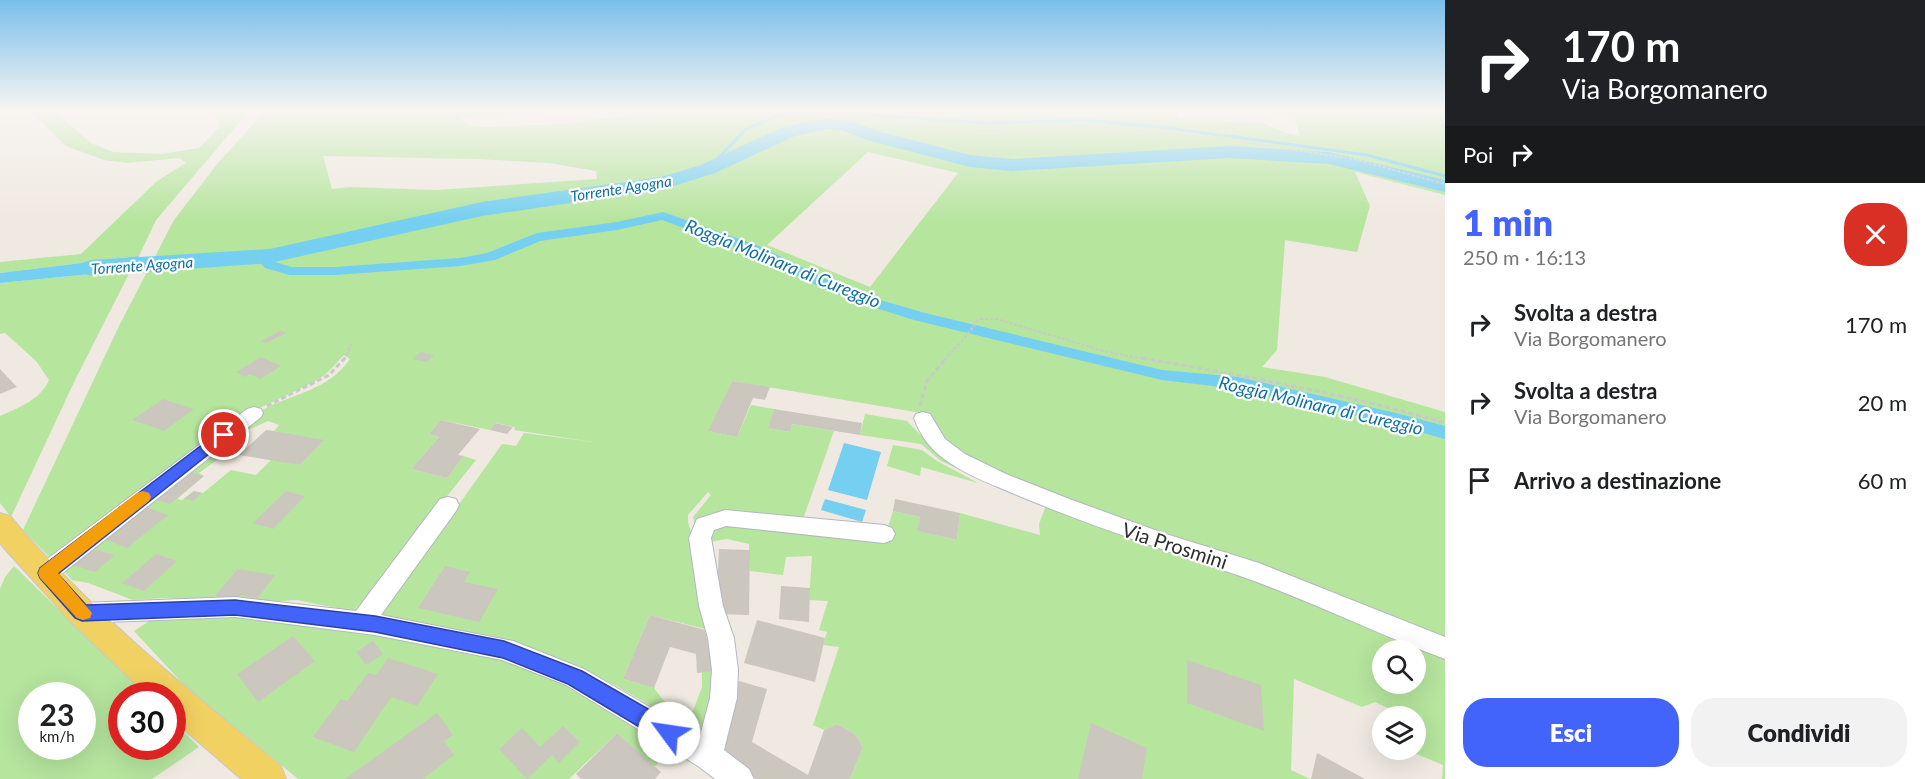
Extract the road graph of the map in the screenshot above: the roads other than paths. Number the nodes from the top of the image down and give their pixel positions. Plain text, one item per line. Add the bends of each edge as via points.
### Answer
1 (254, 413) road end
2 (923, 418) road end
3 (448, 505) dead end
4 (0, 523) edge
5 (884, 534) dead end
6 (46, 573) junction
7 (82, 613) junction
8 (362, 623) junction
9 (1445, 648) edge
10 (157, 682) edge
11 (186, 708) edge
12 (708, 756) junction
13 (268, 779) edge
14 (739, 779) edge

1 - 6 street
2 - 9 street, Via Prosmini via 938,444 958,459 999,479 1161,542 1251,570
3 - 8 street
4 - 6 main road
5 - 12 street via 726,518 705,525 700,538 706,557 712,617 721,638 725,668 725,701
6 - 7 main road
7 - 8 street via 235,608
7 - 10 main road
8 - 12 street via 504,649 575,677
11 - 13 main road
12 - 14 street

